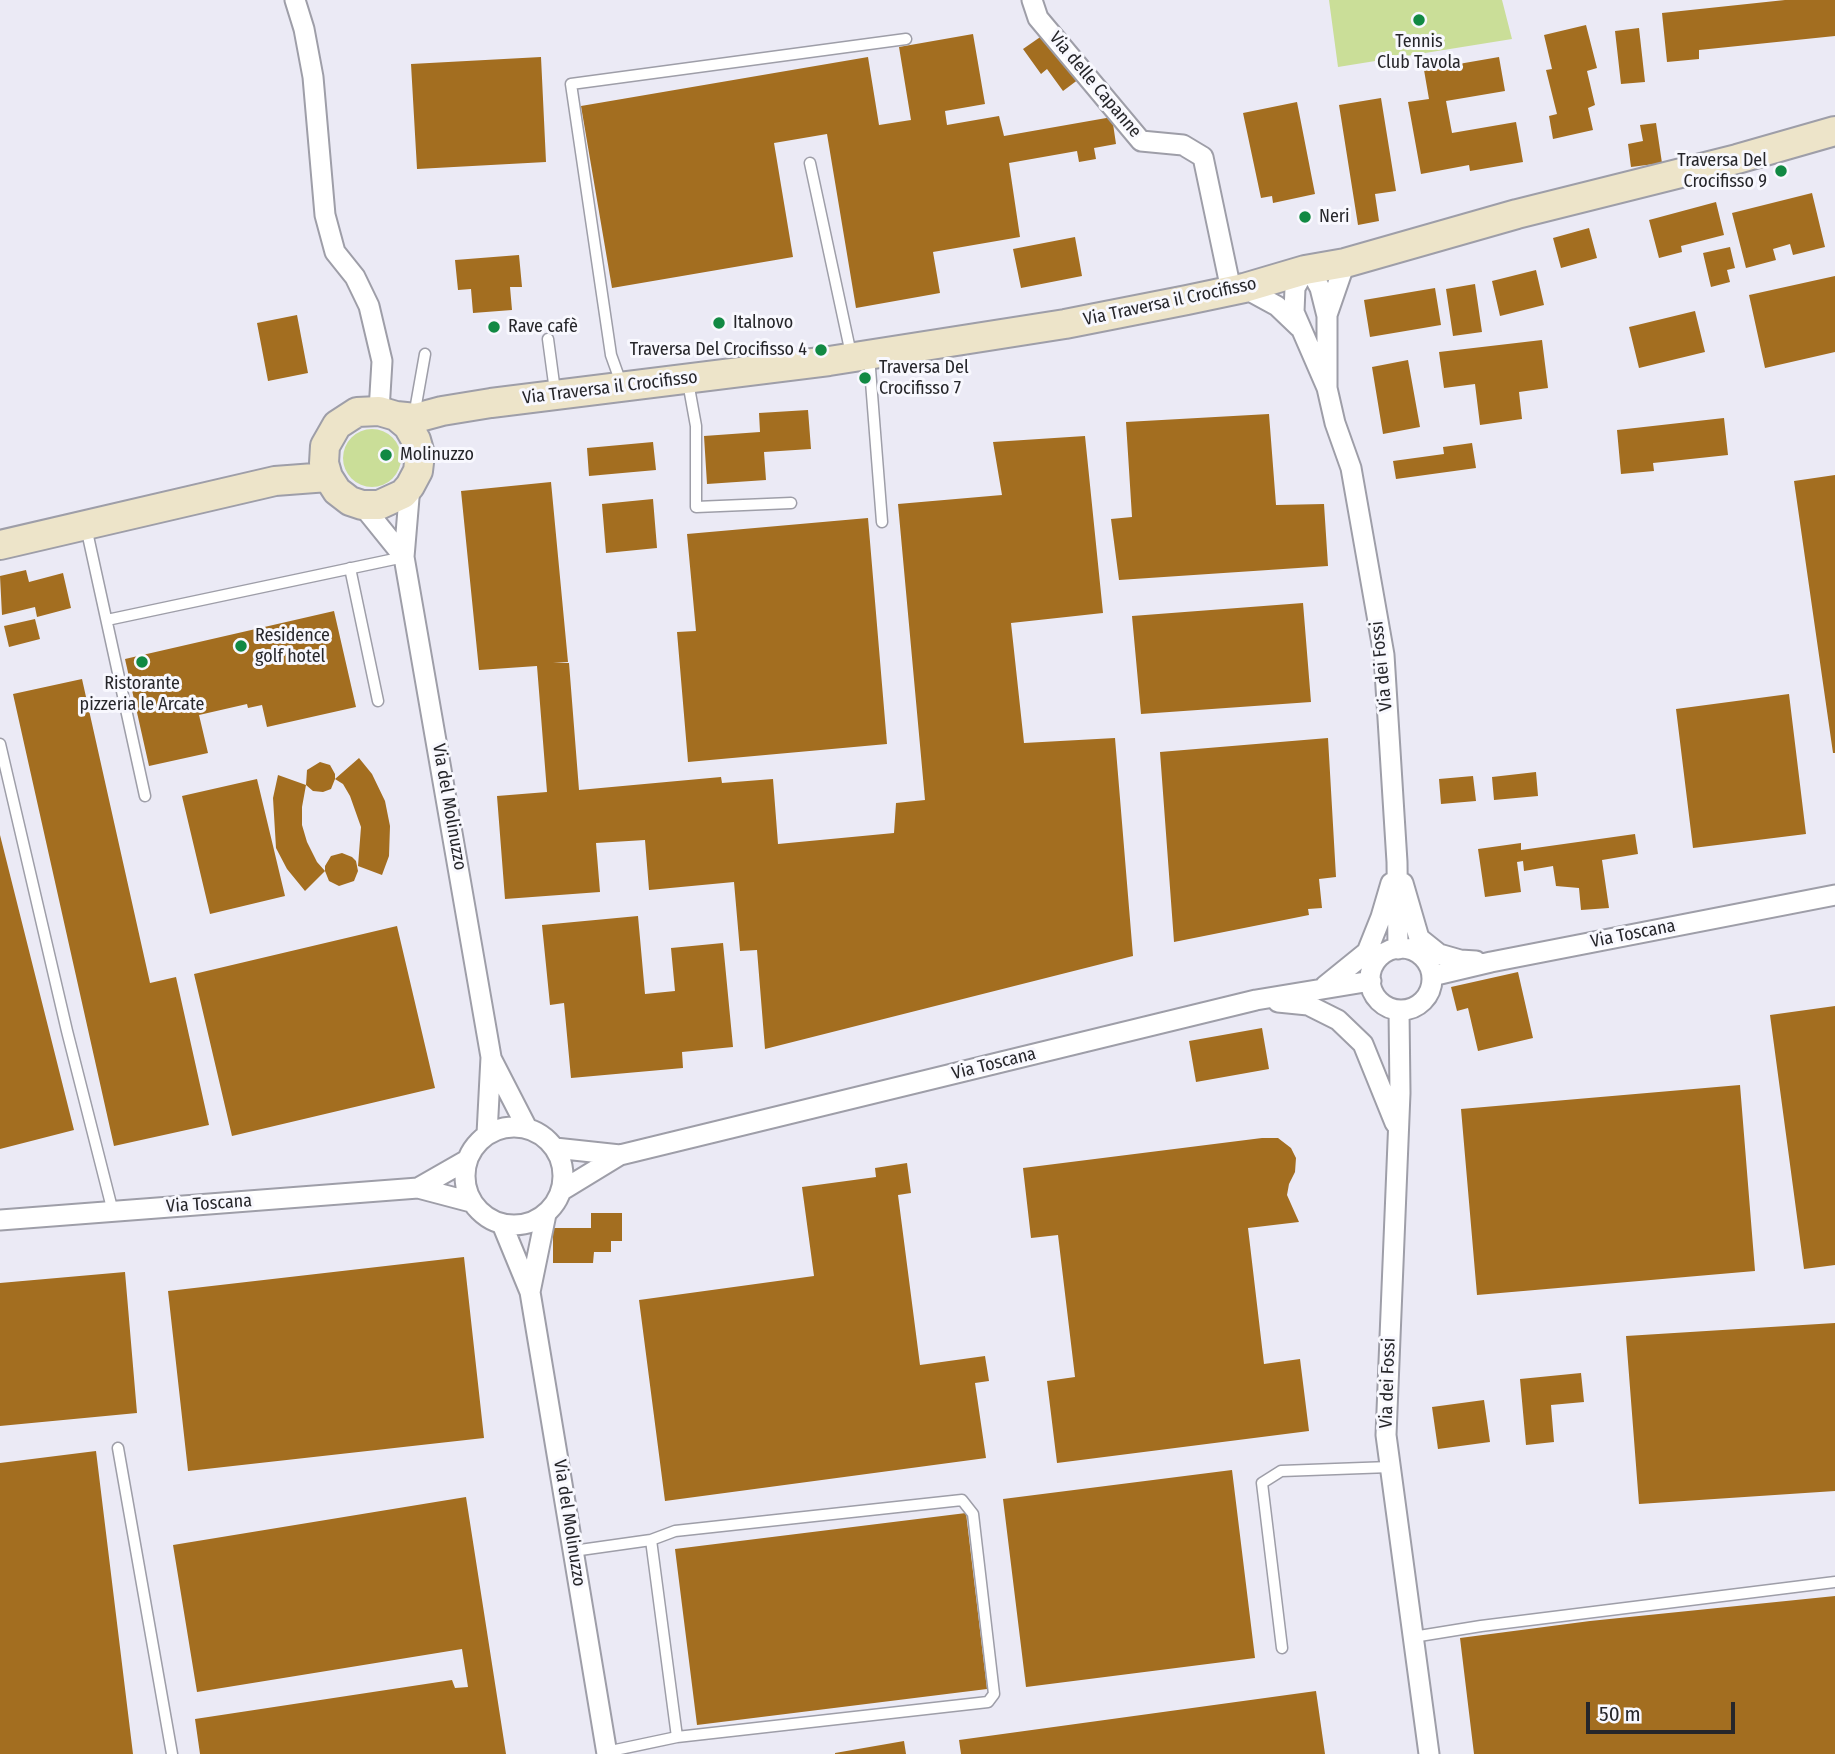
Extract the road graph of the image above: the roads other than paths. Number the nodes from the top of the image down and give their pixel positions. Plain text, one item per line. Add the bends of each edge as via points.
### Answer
1 (295, 0) edge
2 (1032, 0) edge
3 (906, 39) dead end
4 (1835, 131) edge
5 (810, 163) dead end
6 (1345, 263) junction
7 (1306, 270) junction
8 (1237, 289) junction
9 (1327, 316) junction
10 (1301, 328) junction
11 (548, 339) dead end
12 (425, 354) dead end
13 (860, 357) junction
14 (687, 378) junction
15 (623, 387) junction
16 (1327, 388) junction
17 (556, 395) junction
18 (401, 421) junction
19 (325, 446) junction
20 (328, 477) junction
21 (275, 481) junction
22 (410, 486) junction
23 (791, 503) dead end
24 (362, 505) junction
25 (882, 522) dead end
26 (86, 527) junction
27 (0, 545) edge
28 (404, 556) junction
29 (350, 568) junction
30 (107, 620) junction
31 (378, 701) dead end
32 (0, 744) edge
33 (145, 796) dead end
34 (1397, 862) junction
35 (1835, 895) edge
36 (1398, 949) junction
37 (1491, 962) junction
38 (1432, 976) junction
39 (1370, 981) junction
40 (1323, 988) junction
41 (1256, 1000) junction
42 (1399, 1010) junction
43 (491, 1057) junction
44 (527, 1128) junction
45 (1398, 1133) junction
46 (487, 1135) junction
47 (555, 1148) junction
48 (620, 1155) junction
49 (467, 1160) junction
50 (418, 1188) junction
51 (561, 1191) junction
52 (471, 1202) junction
53 (113, 1212) junction
54 (546, 1214) junction
55 (0, 1220) edge
56 (502, 1224) junction
57 (530, 1292) junction
58 (118, 1448) dead end
59 (1390, 1466) junction
60 (651, 1540) junction
61 (573, 1551) junction
62 (1835, 1582) edge
63 (1413, 1637) junction
64 (1282, 1648) dead end
65 (677, 1737) junction
66 (606, 1753) edge
67 (172, 1754) edge
68 (1429, 1754) edge

1 - 18 street via 313,77 325,215 335,252 355,277 369,306
2 - 8 street, Via delle Capanne via 1038,18 1141,141 1183,145 1203,157
3 - 15 lane via 571,84 611,355
4 - 6 street, Via Traversa il Crocifisso
5 - 13 lane
6 - 7 street, Via Traversa il Crocifisso
6 - 9 street, Via dei Fossi
7 - 8 street, Via Traversa il Crocifisso
7 - 9 street, Via dei Fossi via 1320,288
7 - 10 street, Via dei Fossi via 1293,299
8 - 10 street, Via dei Fossi via 1277,306
8 - 13 street, Via Traversa il Crocifisso via 1065,324
9 - 16 street, Via dei Fossi
10 - 16 street, Via dei Fossi
11 - 17 lane
12 - 18 lane
13 - 14 street, Via Traversa il Crocifisso
13 - 25 lane
14 - 15 street, Via Traversa il Crocifisso
14 - 23 lane via 696,425 696,507
15 - 17 street, Via Traversa il Crocifisso
16 - 34 street, Via dei Fossi via 1351,468 1384,655
17 - 18 street, Via Traversa il Crocifisso
18 - 19 street, Via Traversa il Crocifisso via 357,412 331,433
18 - 22 street via 419,454 418,471
19 - 20 street
19 - 21 street, Via Traversa il Crocifisso
20 - 21 street, Via Traversa il Crocifisso
20 - 24 street via 337,491
21 - 26 street, Via Traversa il Crocifisso
22 - 24 street via 388,503
22 - 28 street, Via del Molinuzzo
24 - 28 street, Via del Molinuzzo
26 - 27 street, Via Traversa il Crocifisso
26 - 30 lane
28 - 29 lane
28 - 43 street, Via del Molinuzzo
29 - 30 lane
29 - 31 lane
30 - 33 lane
32 - 53 lane
34 - 36 street, Via dei Fossi
34 - 37 street via 1419,939 1440,954
34 - 40 street via 1367,952
35 - 37 street, Via Toscana
36 - 38 street via 1408,949 1424,959
36 - 39 street via 1381,956
37 - 38 street, Via Toscana
38 - 42 street via 1423,1001
39 - 40 street, Via Toscana
39 - 42 street via 1382,1004
40 - 41 street, Via Toscana
41 - 45 street via 1308,1005 1338,1020 1363,1044
41 - 48 street, Via Toscana
42 - 45 street, Via dei Fossi
43 - 44 street, Via del Molinuzzo
43 - 46 street, Via del Molinuzzo
44 - 46 street via 513,1126
44 - 47 street
45 - 59 street, Via dei Fossi via 1386,1436
46 - 49 street
47 - 48 street, Via Toscana
47 - 51 street via 562,1161
48 - 51 street, Via Toscana
49 - 50 street, Via Toscana
49 - 52 street via 465,1181
50 - 52 street, Via Toscana
50 - 53 street, Via Toscana
51 - 54 street
52 - 56 street
53 - 55 street, Via Toscana
54 - 56 street via 533,1222
54 - 57 street, Via del Molinuzzo
56 - 57 street, Via del Molinuzzo
57 - 61 street, Via del Molinuzzo
58 - 67 lane
59 - 63 street, Via dei Fossi
59 - 64 lane via 1280,1471 1262,1483
60 - 61 lane
60 - 65 lane
60 - 65 lane via 675,1531 962,1500 973,1514 994,1694 988,1702
61 - 66 street, Via del Molinuzzo
62 - 63 lane
63 - 68 street, Via dei Fossi
65 - 66 lane

